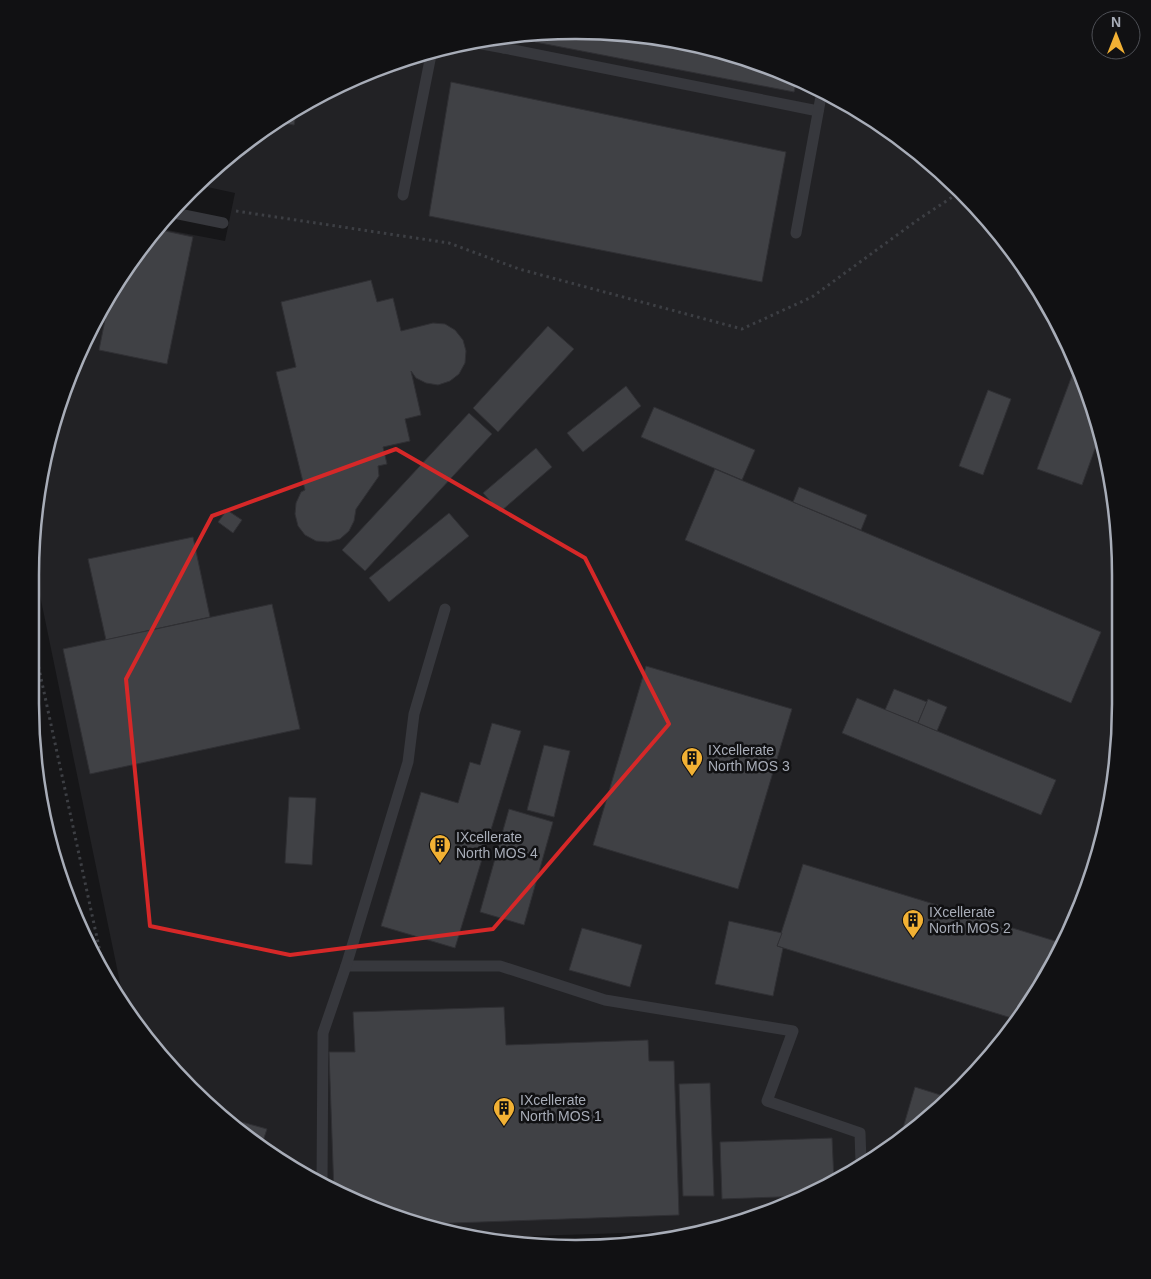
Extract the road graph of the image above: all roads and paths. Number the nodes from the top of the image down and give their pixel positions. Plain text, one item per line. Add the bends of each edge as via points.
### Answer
1 (508, 43) edge
2 (430, 59) edge
3 (821, 98) edge
4 (818, 111) junction
5 (403, 195) dead end
6 (955, 196) edge
7 (236, 210) dead end
8 (179, 214) edge
9 (223, 223) dead end
10 (796, 233) dead end
11 (445, 610) dead end
12 (39, 669) edge
13 (100, 952) edge
14 (346, 966) junction
15 (861, 1158) edge
16 (322, 1176) edge

1 - 4 lane
2 - 5 lane
3 - 4 lane
4 - 10 lane
6 - 7 path via 812,298 742,329 519,269 450,243
8 - 9 lane
11 - 14 lane via 414,714 408,762
12 - 13 path
14 - 15 lane via 500,966 605,1000 793,1031 767,1100 860,1133
14 - 16 lane via 323,1033

